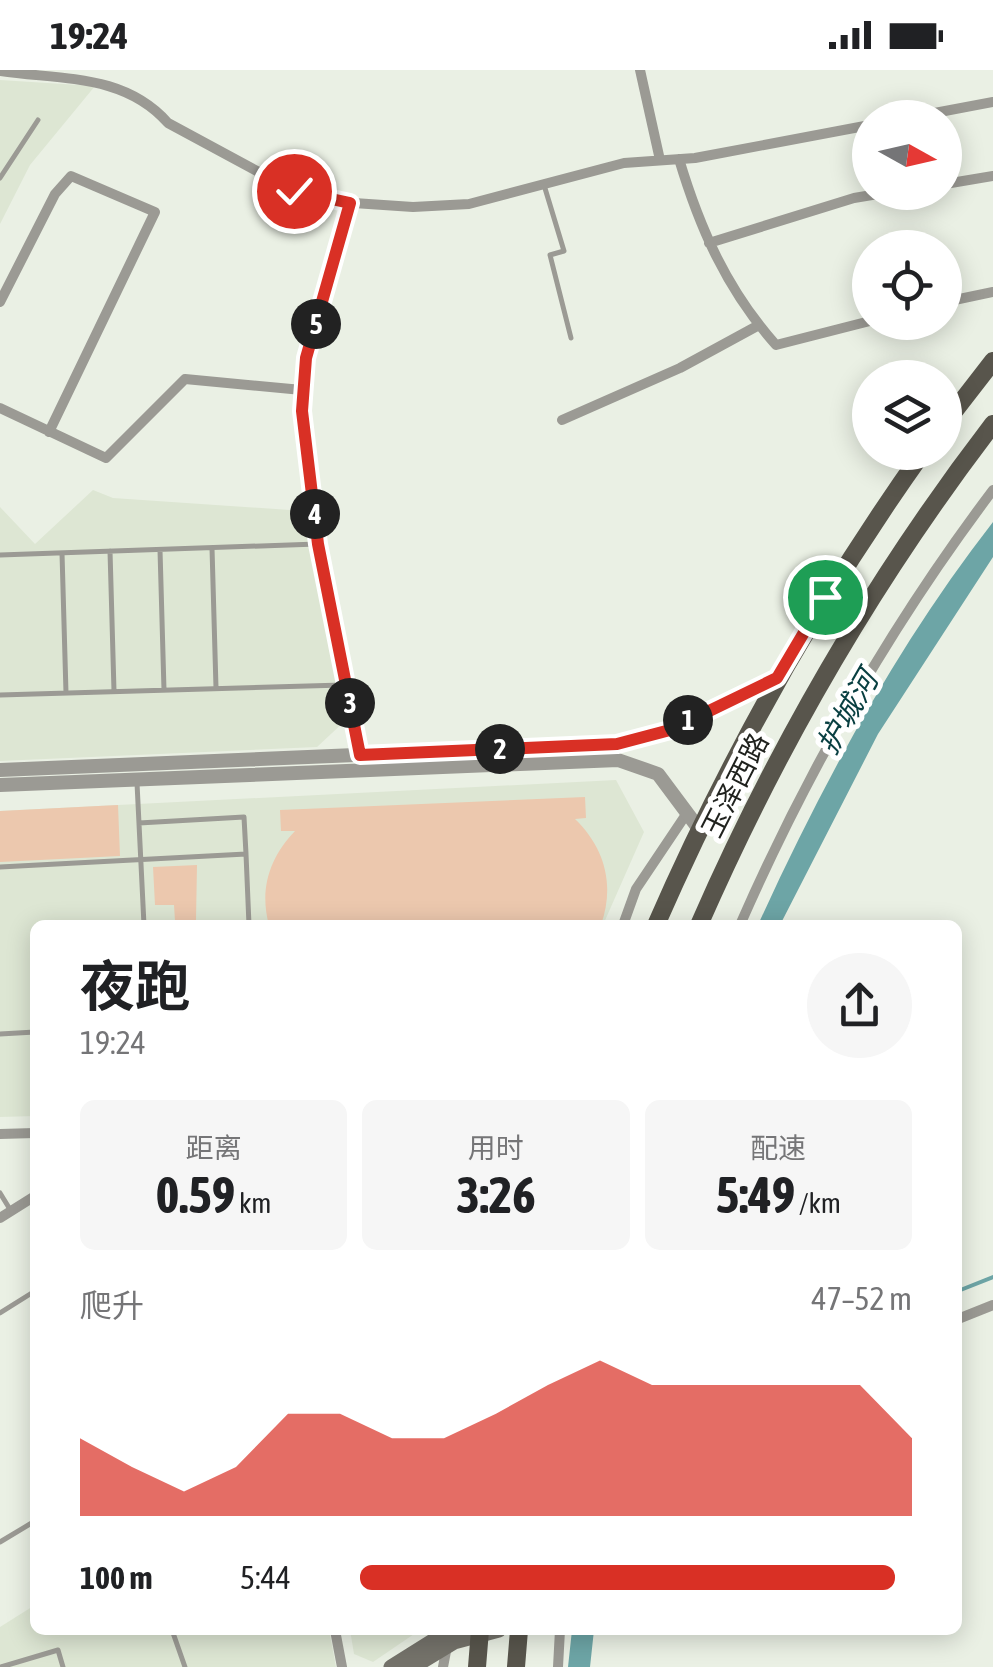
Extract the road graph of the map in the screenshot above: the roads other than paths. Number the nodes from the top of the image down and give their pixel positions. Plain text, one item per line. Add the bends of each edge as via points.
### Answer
1 (640, 70) edge
2 (0, 72) edge
3 (993, 102) edge
4 (962, 108) edge
5 (38, 120) dead end
6 (852, 127) edge
7 (680, 159) junction
8 (660, 160) junction
9 (993, 176) edge
10 (0, 178) edge
11 (962, 181) edge
12 (544, 185) junction
13 (852, 199) edge
14 (350, 203) junction
15 (709, 243) junction
16 (993, 292) edge
17 (962, 298) edge
18 (0, 302) edge
19 (758, 325) junction
20 (852, 326) edge
21 (571, 338) dead end
22 (993, 361) edge
23 (302, 390) junction
24 (962, 400) edge
25 (0, 408) edge
26 (562, 420) dead end
27 (993, 424) edge
28 (49, 432) junction
29 (910, 470) edge
30 (993, 490) edge
31 (318, 544) junction
32 (212, 548) junction
33 (160, 550) junction
34 (110, 551) junction
35 (62, 553) junction
36 (0, 555) edge
37 (777, 678) junction
38 (346, 684) junction
39 (216, 688) junction
40 (164, 690) junction
41 (114, 691) junction
42 (66, 693) junction
43 (0, 695) edge
44 (360, 755) junction
45 (0, 770) edge
46 (136, 779) junction
47 (0, 785) edge
48 (687, 813) junction
49 (139, 823) junction
50 (699, 829) junction
51 (246, 854) junction
52 (140, 859) junction
53 (0, 867) edge
54 (144, 920) edge
55 (250, 920) edge
56 (625, 920) edge
57 (658, 920) edge
58 (701, 920) edge
59 (742, 920) edge
60 (30, 1032) edge
61 (0, 1034) edge
62 (30, 1133) edge
63 (0, 1134) edge
64 (0, 1193) edge
65 (30, 1199) edge
66 (11, 1211) junction
67 (0, 1218) edge
68 (30, 1294) edge
69 (993, 1304) edge
70 (0, 1313) edge
71 (962, 1317) edge
72 (30, 1524) edge
73 (0, 1542) edge
74 (174, 1635) edge
75 (336, 1635) edge
76 (446, 1635) edge
77 (447, 1635) edge
78 (449, 1635) edge
79 (479, 1635) edge
80 (519, 1635) edge
81 (560, 1635) edge
82 (1, 1667) edge
83 (62, 1667) edge
84 (184, 1667) edge
85 (342, 1667) edge
86 (391, 1667) edge
87 (413, 1667) edge
88 (444, 1667) edge
89 (477, 1667) edge
90 (516, 1667) edge
91 (558, 1667) edge

1 - 8 street
2 - 14 street via 109,85 294,191
3 - 4 street
5 - 10 lane
6 - 7 street
7 - 8 street
7 - 15 street
8 - 12 street
9 - 11 street
12 - 14 street via 449,206
12 - 21 lane via 564,251 550,255
13 - 15 street
14 - 23 street
15 - 19 street
16 - 17 street
18 - 28 street via 54,194 72,176 154,212
19 - 20 street via 776,345
19 - 26 street
22 - 24 main road
23 - 28 street via 186,380 106,458
23 - 31 street
25 - 28 street
27 - 58 main road, 玉泽西路 via 825,674
29 - 37 main road, 玉泽西路
30 - 59 street via 846,710
31 - 32 lane
31 - 38 street
32 - 33 lane
32 - 39 lane
33 - 34 lane
33 - 40 lane
34 - 35 lane
34 - 41 lane
35 - 36 lane
35 - 42 lane
37 - 44 street via 670,730 632,741
37 - 50 main road, 玉泽西路
38 - 39 lane
38 - 44 street
39 - 40 lane
40 - 41 lane
41 - 42 lane
42 - 43 lane
44 - 45 street
46 - 47 street
46 - 48 street via 618,760 658,774
46 - 49 lane
48 - 50 street
48 - 56 street via 636,889
49 - 51 lane via 244,817
49 - 52 lane
50 - 57 main road, 玉泽西路
51 - 52 lane
51 - 55 lane
52 - 53 lane
52 - 54 lane
60 - 61 lane
62 - 63 street
64 - 66 lane
65 - 66 street
66 - 67 street
68 - 70 lane
69 - 71 street
72 - 73 lane
74 - 84 lane
75 - 85 street
76 - 86 main road
77 - 87 main road
78 - 88 street
79 - 89 main road
80 - 90 main road
81 - 91 street
82 - 83 lane via 58,1650

